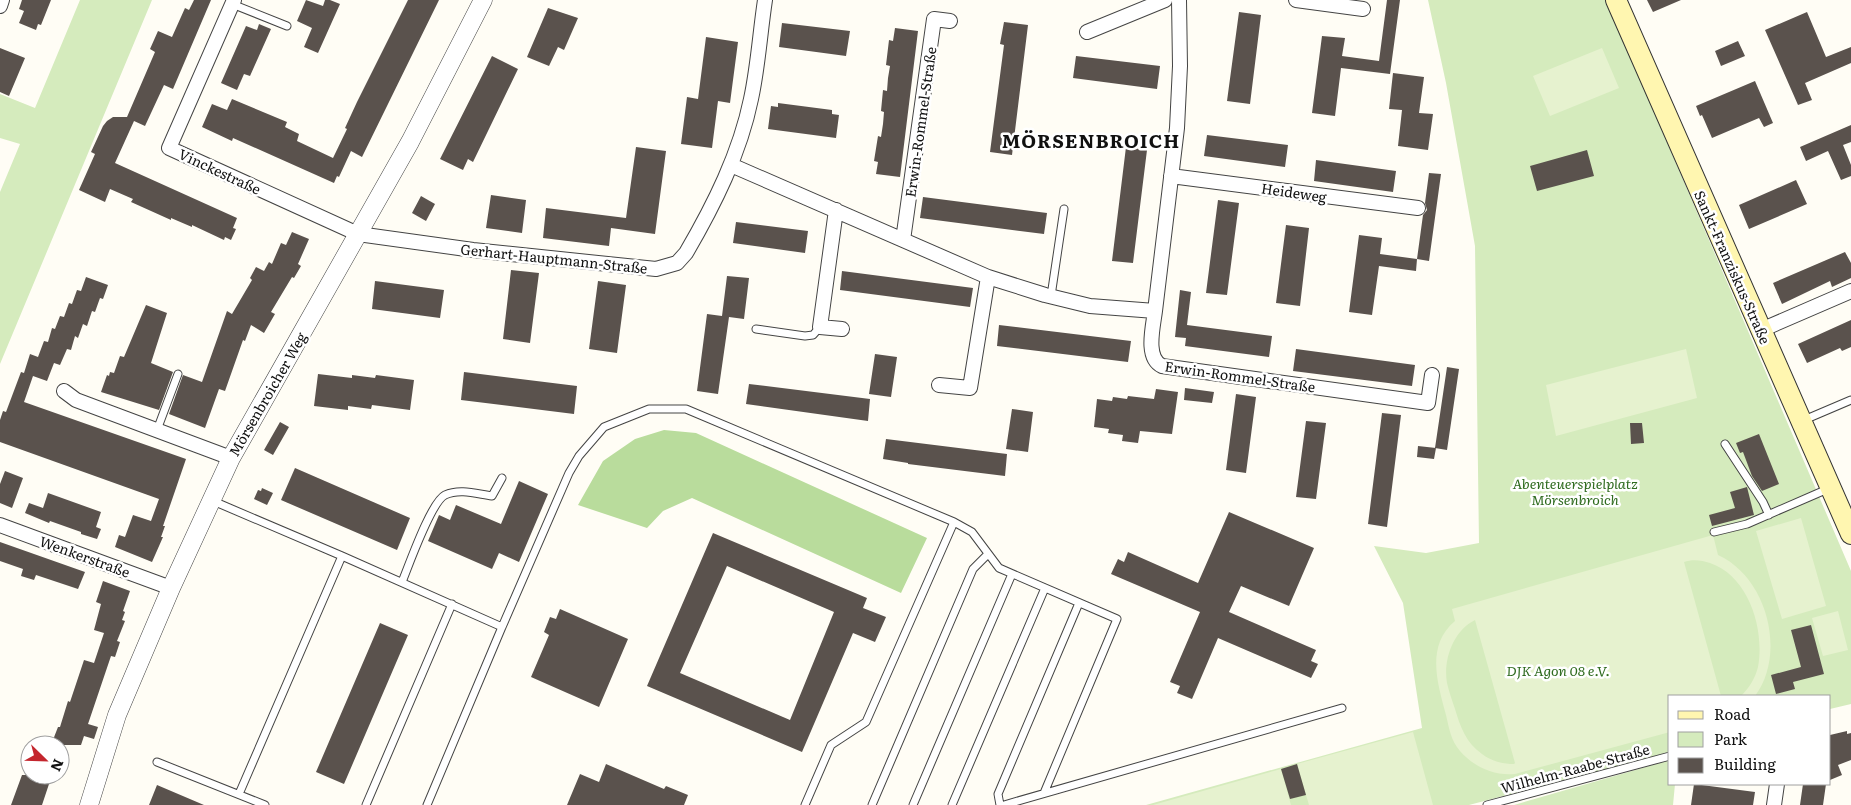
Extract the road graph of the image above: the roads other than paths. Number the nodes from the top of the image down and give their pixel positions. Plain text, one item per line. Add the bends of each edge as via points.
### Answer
1 (2, 0) edge
2 (483, 0) edge
3 (764, 0) edge
4 (1165, 0) edge
5 (1179, 0) edge
6 (1296, 0) edge
7 (1616, 0) edge
8 (233, 2) edge
9 (0, 6) edge
10 (1363, 9) dead end
11 (950, 21) dead end
12 (287, 26) dead end
13 (1088, 32) dead end
14 (731, 165) junction
15 (1171, 176) junction
16 (1418, 208) dead end
17 (1064, 209) dead end
18 (836, 210) junction
19 (358, 234) junction
20 (903, 240) junction
21 (988, 277) junction
22 (1851, 291) edge
23 (1051, 296) junction
24 (1155, 311) junction
25 (820, 327) junction
26 (756, 329) dead end
27 (842, 329) dead end
28 (1761, 330) junction
29 (178, 374) dead end
30 (1432, 375) dead end
31 (939, 385) dead end
32 (64, 391) dead end
33 (1851, 400) edge
34 (1801, 421) junction
35 (157, 430) junction
36 (1726, 444) dead end
37 (231, 458) junction
38 (502, 478) dead end
39 (1830, 488) junction
40 (210, 500) junction
41 (1769, 515) junction
42 (954, 522) junction
43 (0, 525) edge
44 (1714, 532) dead end
45 (1851, 534) edge
46 (988, 554) junction
47 (342, 556) junction
48 (1012, 574) junction
49 (402, 582) junction
50 (171, 588) junction
51 (1045, 588) junction
52 (1079, 602) junction
53 (452, 604) junction
54 (502, 627) junction
55 (1342, 708) dead end
56 (1668, 757) edge
57 (157, 762) dead end
58 (1777, 785) edge
59 (1044, 793) junction
60 (239, 794) junction
61 (89, 805) edge
62 (265, 805) edge
63 (366, 805) edge
64 (427, 805) edge
65 (805, 805) edge
66 (872, 805) edge
67 (913, 805) edge
68 (952, 805) edge
69 (1002, 805) edge
70 (1487, 805) edge
71 (1774, 805) edge

1 - 9 street
2 - 19 street, Mörsenbroicher Weg via 410,142
3 - 14 street, Gerhart-Hauptmann-Straße via 752,97
4 - 13 street
5 - 15 street via 1180,66
6 - 10 street
7 - 28 main road, Sankt-Franziskus-Straße
8 - 12 lane, Vinckestraße
8 - 19 street, Vinckestraße via 169,148
11 - 20 street, Erwin-Rommel-Straße via 934,19
14 - 18 street
14 - 19 street, Gerhart-Hauptmann-Straße via 686,253 677,263 656,269
15 - 16 street, Heideweg
15 - 24 street
17 - 23 lane
18 - 20 street
18 - 25 street
19 - 37 street, Mörsenbroicher Weg
20 - 21 street
21 - 23 street
21 - 31 street via 970,388
22 - 28 street
23 - 24 street via 1090,306
24 - 30 street, Erwin-Rommel-Straße via 1152,356 1162,366 1428,402
25 - 26 lane via 812,335 805,336
25 - 27 street
28 - 34 main road, Sankt-Franziskus-Straße
29 - 35 lane
32 - 35 street via 76,400
33 - 34 lane
34 - 39 main road, Sankt-Franziskus-Straße
35 - 37 street
36 - 41 lane
37 - 40 street, Mörsenbroicher Weg
38 - 49 lane via 492,496 461,491 444,495 433,509
39 - 41 lane
39 - 45 main road, Sankt-Franziskus-Straße
40 - 47 lane
40 - 50 street, Mörsenbroicher Weg
41 - 44 lane
42 - 46 lane via 972,532
42 - 54 lane via 686,409 649,409 604,427 579,456
42 - 65 lane via 866,722 831,745
43 - 50 street, Wenkerstraße
46 - 48 lane via 999,568
46 - 66 lane via 972,569
47 - 49 lane
47 - 60 lane
48 - 51 lane
48 - 67 lane
49 - 53 lane
50 - 61 street, Mörsenbroicher Weg via 117,715
51 - 52 lane
51 - 68 lane
52 - 59 lane via 1117,618
52 - 69 lane via 998,794
53 - 54 lane
53 - 63 lane
54 - 64 lane
55 - 59 lane
56 - 70 lane, Wilhelm-Raabe-Straße
57 - 60 lane
58 - 71 street
59 - 69 lane
60 - 62 lane

